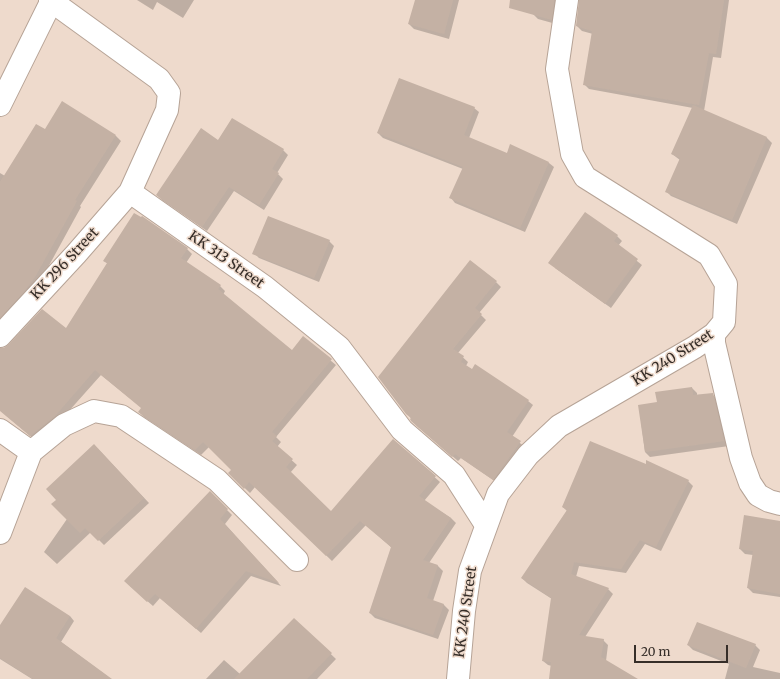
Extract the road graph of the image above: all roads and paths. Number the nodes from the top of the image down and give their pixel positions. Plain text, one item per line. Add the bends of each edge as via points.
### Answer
1 (51, 0) edge
2 (567, 0) edge
3 (0, 105) edge
4 (130, 192) junction
5 (714, 334) junction
6 (0, 336) edge
7 (0, 430) edge
8 (31, 452) junction
9 (780, 504) edge
10 (486, 524) junction
11 (0, 534) edge
12 (297, 560) dead end
13 (458, 679) edge

1 - 3 street
1 - 4 street via 159,79 168,93 167,110
2 - 5 street, KK 240 Street via 557,69 572,154 585,177 709,255 726,284 724,322
4 - 6 street, KK 296 Street
4 - 10 street, KK 313 Street via 265,287 339,347 402,430 454,475
5 - 9 street via 741,458 750,483 758,495
5 - 10 street, KK 240 Street via 559,426 528,455 498,494
7 - 8 street
8 - 11 street
8 - 12 street via 64,425 94,411 121,416 217,480
10 - 13 street, KK 240 Street via 470,571

